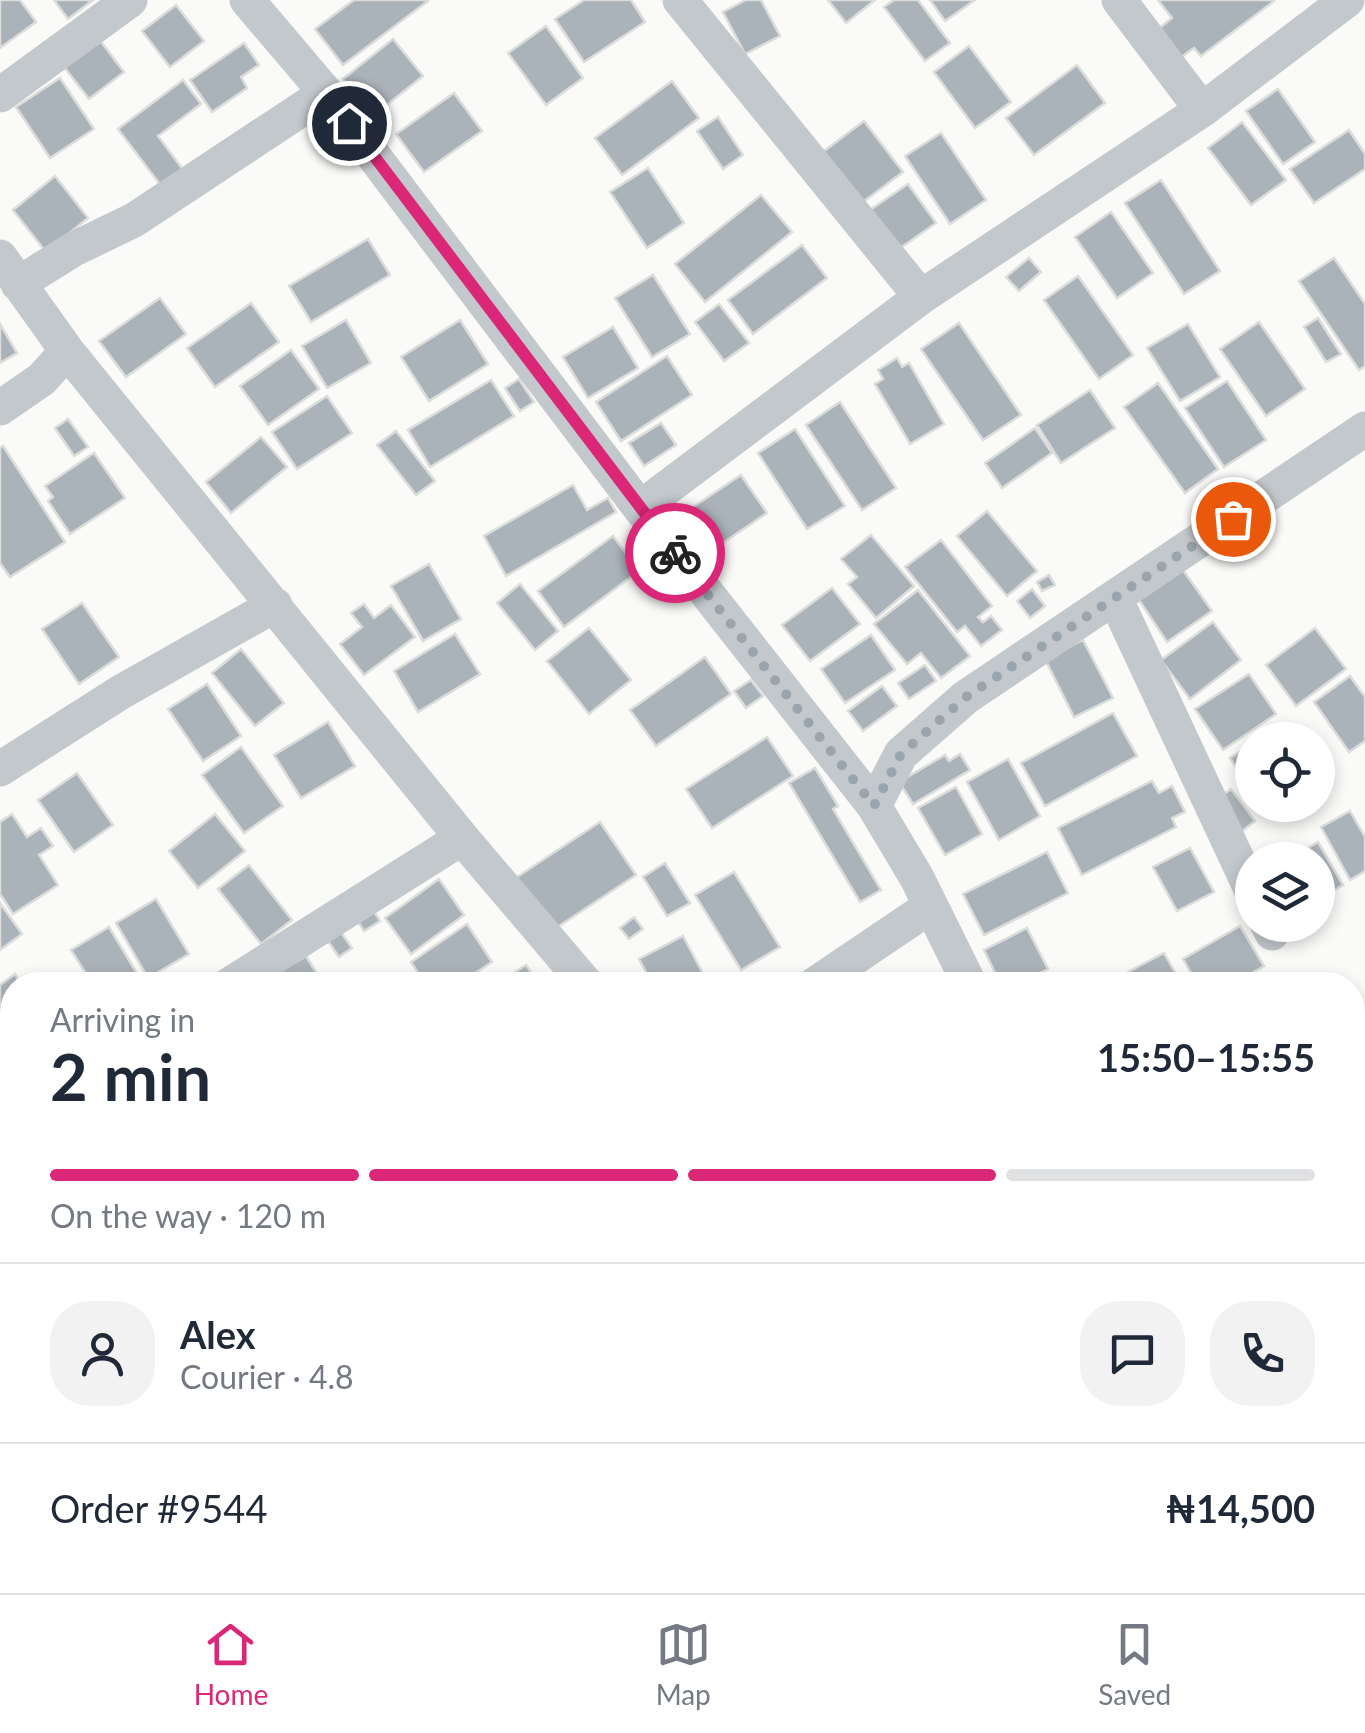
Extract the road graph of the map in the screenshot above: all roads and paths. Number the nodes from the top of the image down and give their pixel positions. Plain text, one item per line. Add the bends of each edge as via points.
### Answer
1 (130, 0) edge
2 (247, 0) edge
3 (680, 0) edge
4 (1119, 0) edge
5 (1347, 0) edge
6 (326, 93) junction
7 (0, 95) edge
8 (1202, 110) junction
9 (9, 270) edge
10 (920, 297) junction
11 (67, 351) junction
12 (0, 408) edge
13 (1365, 430) edge
14 (640, 508) junction
15 (1115, 598) junction
16 (275, 606) junction
17 (0, 768) edge
18 (874, 806) junction
19 (462, 838) junction
20 (1235, 855) edge
21 (931, 906) junction
22 (249, 972) edge
23 (576, 972) edge
24 (833, 972) edge
25 (964, 972) edge

1 - 7 street
2 - 6 street
3 - 10 street
4 - 8 street
5 - 8 street
6 - 9 street via 134,220
6 - 14 street
8 - 10 street
9 - 11 street
10 - 14 street
11 - 12 street via 42,379
11 - 16 street
13 - 15 street
14 - 18 street
15 - 18 street via 966,697 901,754
15 - 20 street
16 - 17 street
16 - 19 street
18 - 21 street
19 - 22 street
19 - 23 street
21 - 24 street
21 - 25 street

